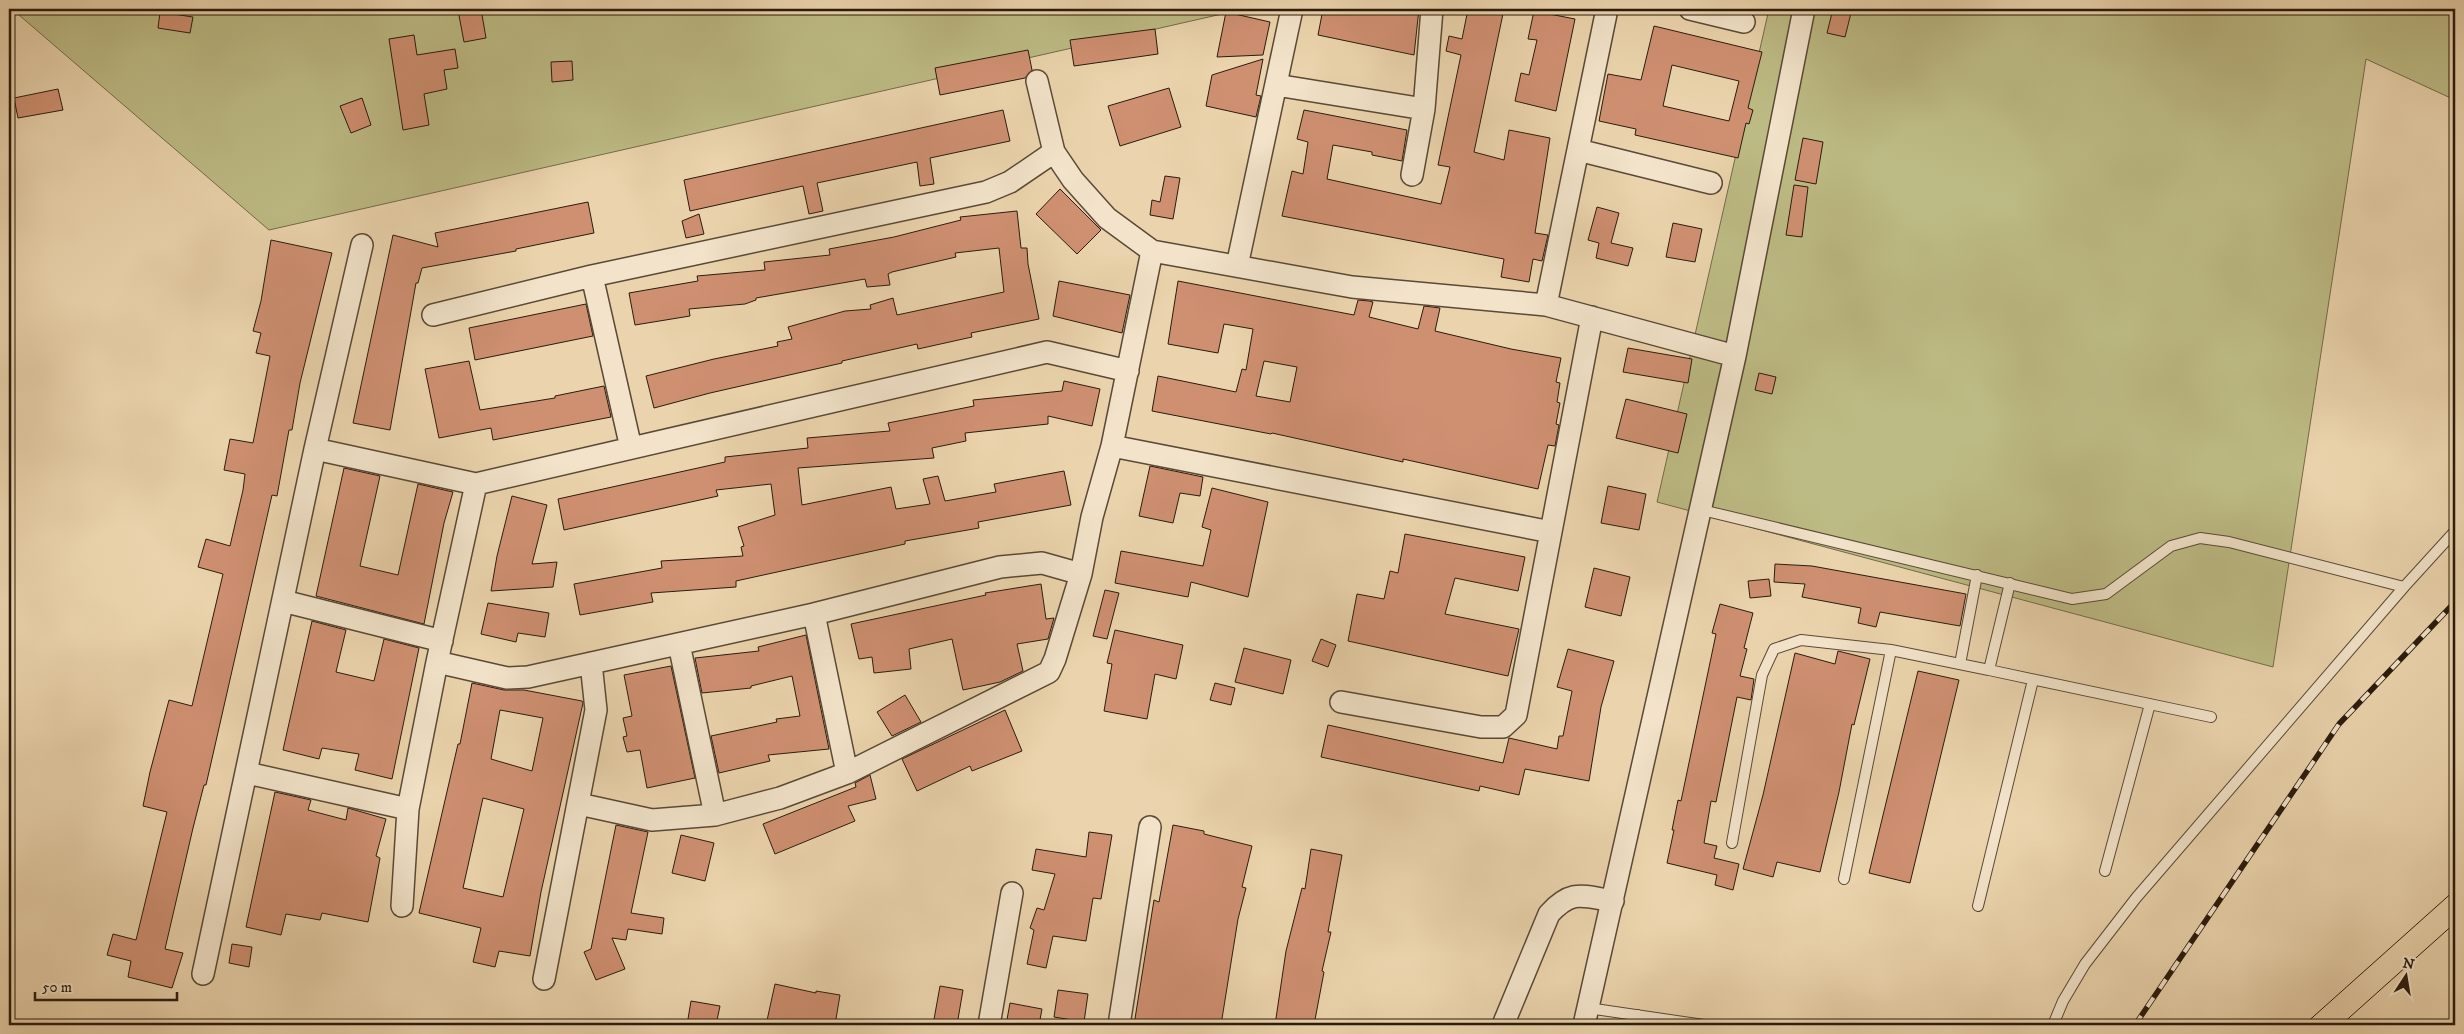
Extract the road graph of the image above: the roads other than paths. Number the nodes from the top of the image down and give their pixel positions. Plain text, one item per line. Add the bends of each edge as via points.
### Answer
1 (1292, 9) edge
2 (1432, 9) edge
3 (1607, 9) edge
4 (1690, 9) edge
5 (1804, 9) edge
6 (1744, 22) dead end
7 (1036, 81) dead end
8 (1276, 85) junction
9 (1424, 109) junction
10 (1578, 150) junction
11 (1054, 152) junction
12 (1412, 176) dead end
13 (1711, 183) dead end
14 (362, 245) dead end
15 (1152, 251) junction
16 (1236, 266) junction
17 (592, 276) junction
18 (1546, 304) junction
19 (433, 315) dead end
20 (1592, 317) junction
21 (1736, 356) junction
22 (1128, 371) junction
23 (1112, 446) junction
24 (631, 448) junction
25 (314, 449) junction
26 (476, 484) junction
27 (1702, 510) junction
28 (2455, 531) edge
29 (1551, 532) junction
30 (1081, 574) junction
31 (1977, 575) junction
32 (2010, 583) junction
33 (2404, 587) junction
34 (283, 601) junction
35 (814, 614) junction
36 (442, 641) junction
37 (679, 644) junction
38 (1891, 650) junction
39 (437, 662) junction
40 (591, 663) junction
41 (1960, 664) junction
42 (1989, 670) junction
43 (2034, 680) junction
44 (1341, 702) dead end
45 (2150, 704) junction
46 (2211, 717) dead end
47 (246, 773) junction
48 (847, 773) junction
49 (579, 804) junction
50 (408, 809) junction
51 (716, 815) junction
52 (1150, 827) dead end
53 (1732, 843) dead end
54 (2106, 871) dead end
55 (1844, 879) dead end
56 (1012, 893) dead end
57 (1612, 902) junction
58 (402, 906) dead end
59 (1978, 906) dead end
60 (203, 974) dead end
61 (544, 980) dead end
62 (1586, 1017) edge
63 (1637, 1020) edge
64 (989, 1025) edge
65 (1119, 1025) edge
66 (1503, 1025) edge
67 (1704, 1025) edge
68 (2053, 1025) edge

1 - 8 street
2 - 9 street
3 - 10 street
4 - 6 street
5 - 21 street
7 - 11 street
8 - 9 street
8 - 16 street
9 - 12 street
10 - 13 street
10 - 18 street
11 - 15 street via 1107,218
11 - 17 street via 1010,182 986,192
14 - 25 street
15 - 16 street
15 - 22 street
16 - 18 street via 1352,287
17 - 19 street
17 - 24 street
18 - 20 street
20 - 21 street
20 - 29 street
21 - 27 street
22 - 23 street
22 - 24 street via 1047,352
23 - 29 street
23 - 30 street via 1092,517
24 - 26 street
25 - 26 street
25 - 34 street
26 - 36 street
27 - 31 lane
27 - 57 street
28 - 33 lane
29 - 44 street via 1516,715 1503,727 1481,727
30 - 35 street via 1042,563 1000,567
30 - 48 street via 1048,672
31 - 32 lane
31 - 41 lane
32 - 33 lane via 2072,599 2106,594 2171,546 2200,538 2229,542
32 - 42 lane
33 - 68 lane via 2136,898 2085,964
34 - 36 street
34 - 47 street
35 - 37 street
35 - 48 street
36 - 39 street
37 - 40 street
37 - 51 street
38 - 41 lane
38 - 53 lane via 1801,640 1774,649 1762,675
38 - 55 lane
39 - 40 street via 507,678 528,677
39 - 50 street
40 - 49 street via 596,710
41 - 42 lane
42 - 43 lane
43 - 45 lane
43 - 59 lane
45 - 46 lane
45 - 54 lane
47 - 50 street
47 - 60 street
48 - 51 street via 780,798
49 - 51 street via 652,820
49 - 61 street
50 - 58 street
52 - 65 street
56 - 64 street
57 - 62 street
57 - 66 street via 1570,896 1549,914
62 - 63 lane
63 - 67 lane

